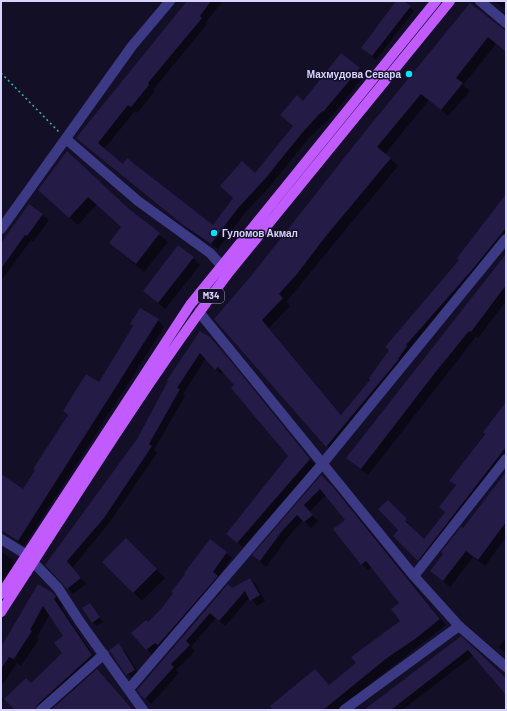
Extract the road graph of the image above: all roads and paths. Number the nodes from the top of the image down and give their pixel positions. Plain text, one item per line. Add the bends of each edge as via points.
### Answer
1 (170, 1) edge
2 (436, 1) edge
3 (450, 1) edge
4 (480, 1) edge
5 (506, 23) edge
6 (1, 73) edge
7 (66, 139) junction
8 (1, 229) edge
9 (506, 239) edge
10 (221, 265) junction
11 (199, 312) junction
12 (506, 459) edge
13 (323, 463) junction
14 (1, 538) edge
15 (30, 559) junction
16 (414, 576) junction
17 (1, 594) edge
18 (1, 612) edge
19 (459, 626) junction
20 (104, 654) junction
21 (506, 667) edge
22 (129, 689) junction
23 (41, 710) edge
24 (143, 710) edge
25 (344, 710) edge

1 - 7 street via 132,46
2 - 10 main road, M34
3 - 11 main road, M34
4 - 5 street
6 - 7 path
7 - 8 street
7 - 10 street via 138,201 210,253
9 - 13 street
10 - 15 main road, M34 via 171,334
11 - 13 street
11 - 15 main road, M34
12 - 16 street
13 - 16 street
13 - 22 street
14 - 15 street
15 - 17 main road, M34
15 - 18 main road, M34
15 - 20 street via 58,588
16 - 19 street
19 - 21 street
19 - 25 street
20 - 22 street
20 - 23 street
22 - 24 street

